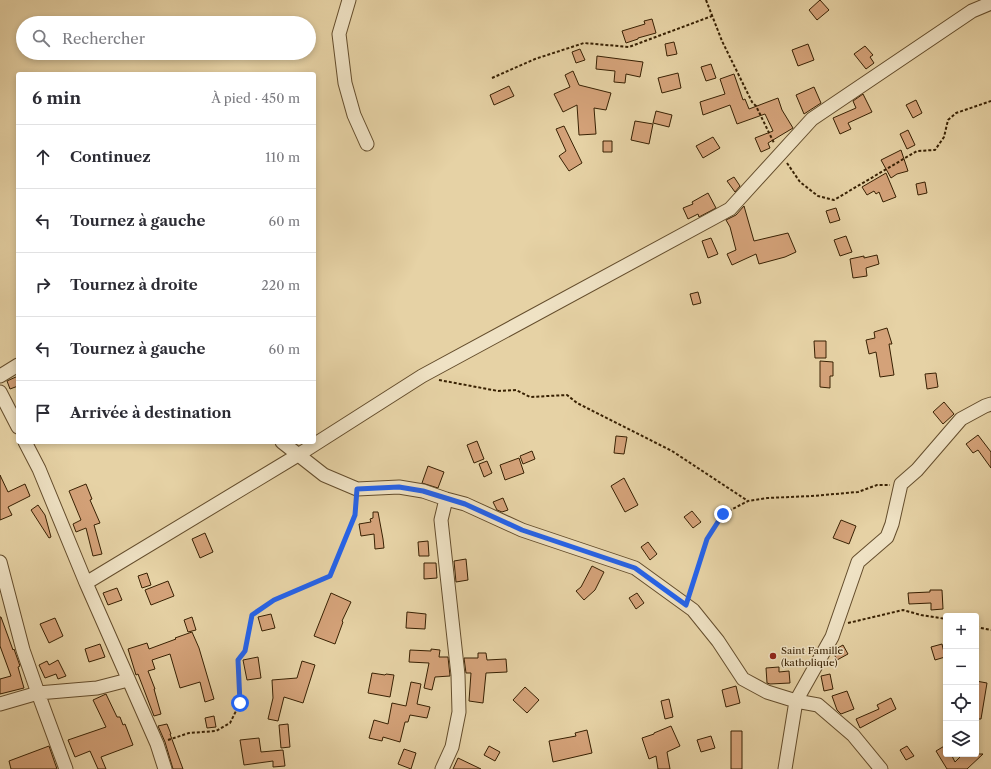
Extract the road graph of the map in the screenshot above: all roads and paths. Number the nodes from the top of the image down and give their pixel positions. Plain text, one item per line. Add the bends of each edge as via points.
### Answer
1 (349, 0) edge
2 (706, 0) edge
3 (991, 3) edge
4 (712, 16) junction
5 (492, 78) dead end
6 (991, 100) edge
7 (367, 144) dead end
8 (780, 154) junction
9 (16, 366) edge
10 (0, 376) edge
11 (422, 376) junction
12 (0, 392) edge
13 (991, 404) edge
14 (16, 423) edge
15 (316, 443) edge
16 (26, 444) edge
17 (285, 444) edge
18 (314, 444) edge
19 (298, 454) junction
20 (901, 484) junction
21 (357, 489) junction
22 (446, 499) junction
23 (748, 501) junction
24 (0, 562) edge
25 (86, 582) junction
26 (686, 605) junction
27 (943, 619) edge
28 (836, 626) junction
29 (979, 628) edge
30 (991, 630) edge
31 (128, 680) junction
32 (38, 693) junction
33 (796, 701) junction
34 (0, 704) edge
35 (157, 744) junction
36 (66, 769) edge
37 (165, 769) edge
38 (442, 769) edge
39 (785, 769) edge
40 (881, 769) edge

1 - 7 street via 339,34 345,83 354,116
2 - 4 path
3 - 8 street via 972,11 812,119
4 - 5 path via 628,47 584,43 535,59
4 - 8 path via 746,90
6 - 8 path via 956,113 948,120 944,137 935,150 917,151 834,200 818,196 800,182
8 - 11 street via 730,209
9 - 10 street
11 - 15 street
11 - 23 path via 498,391 516,390 530,397 567,395 577,403 672,451
12 - 14 street
13 - 20 street via 961,420 917,470
16 - 25 street
17 - 19 street
18 - 19 street
19 - 21 street via 324,475
19 - 25 street
20 - 23 path via 877,485 858,492
20 - 28 street via 887,537 858,562
21 - 22 street via 399,487 423,491
21 - 35 path via 355,515 330,576 274,600 252,615 245,651 238,660 240,703 230,723 216,731 189,733
22 - 26 street via 465,504 522,530 635,568
22 - 38 street via 441,520 458,675 459,712 452,747
23 - 26 path via 723,514 707,539
24 - 32 street via 23,650
25 - 31 street
26 - 33 street via 718,641 743,679 767,692
27 - 28 path via 903,610
28 - 33 street
29 - 30 path
31 - 32 street via 97,688
31 - 35 street
32 - 34 street
32 - 36 street
33 - 39 street
33 - 40 street via 818,705 853,735
35 - 37 street

